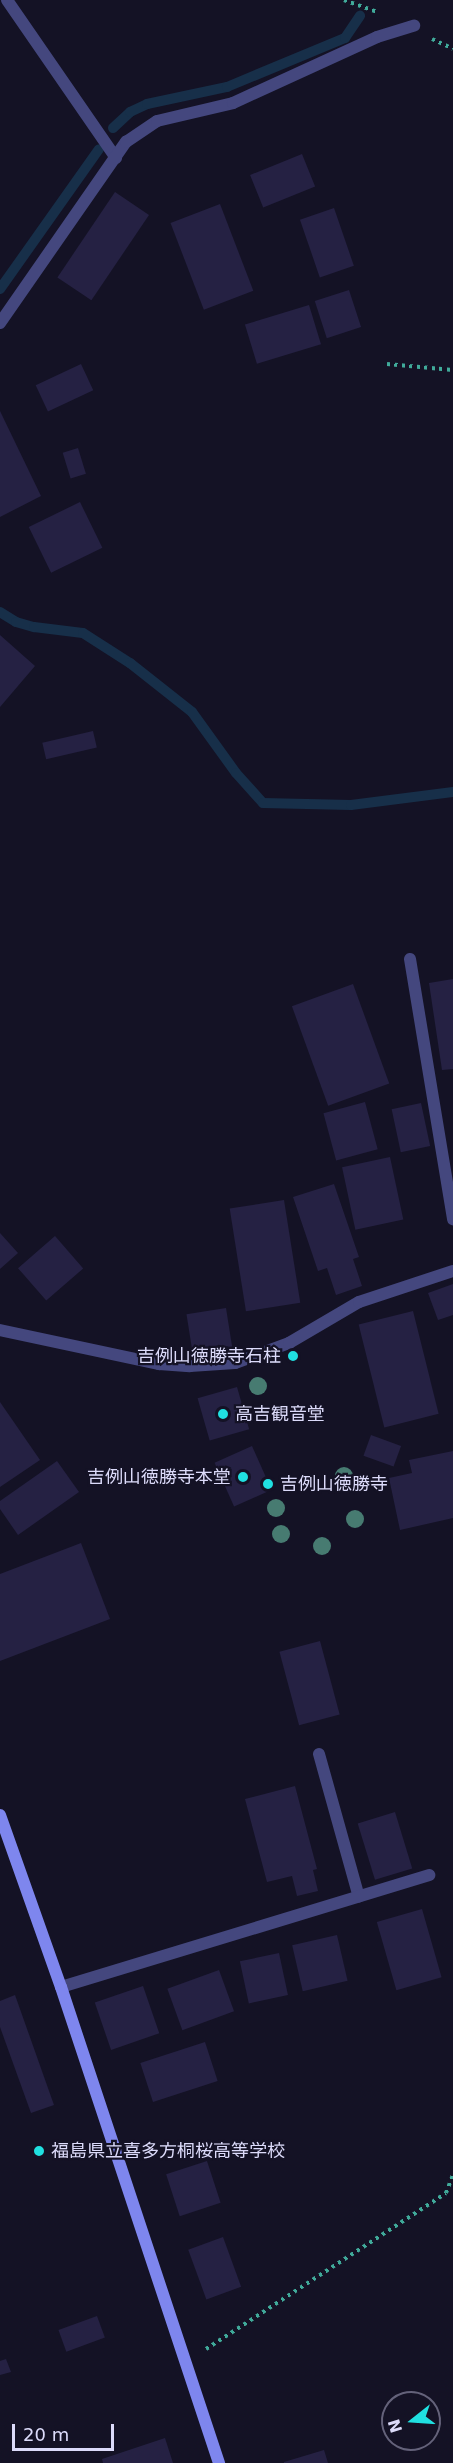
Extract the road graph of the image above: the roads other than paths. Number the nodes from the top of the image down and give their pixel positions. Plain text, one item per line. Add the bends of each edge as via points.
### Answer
1 (7, 0) edge
2 (414, 26) dead end
3 (116, 158) junction
4 (0, 323) edge
5 (410, 959) dead end
6 (453, 1219) edge
7 (453, 1271) edge
8 (0, 1330) edge
9 (319, 1754) dead end
10 (0, 1815) edge
11 (429, 1875) dead end
12 (359, 1897) junction
13 (61, 1987) junction
14 (219, 2463) edge

1 - 3 street
2 - 3 street via 377,38 233,103 157,121 126,142
3 - 4 street
5 - 6 street
7 - 8 street via 359,1302 289,1343 235,1364 159,1364
9 - 12 street
10 - 13 street
11 - 12 street
12 - 13 street
13 - 14 street

